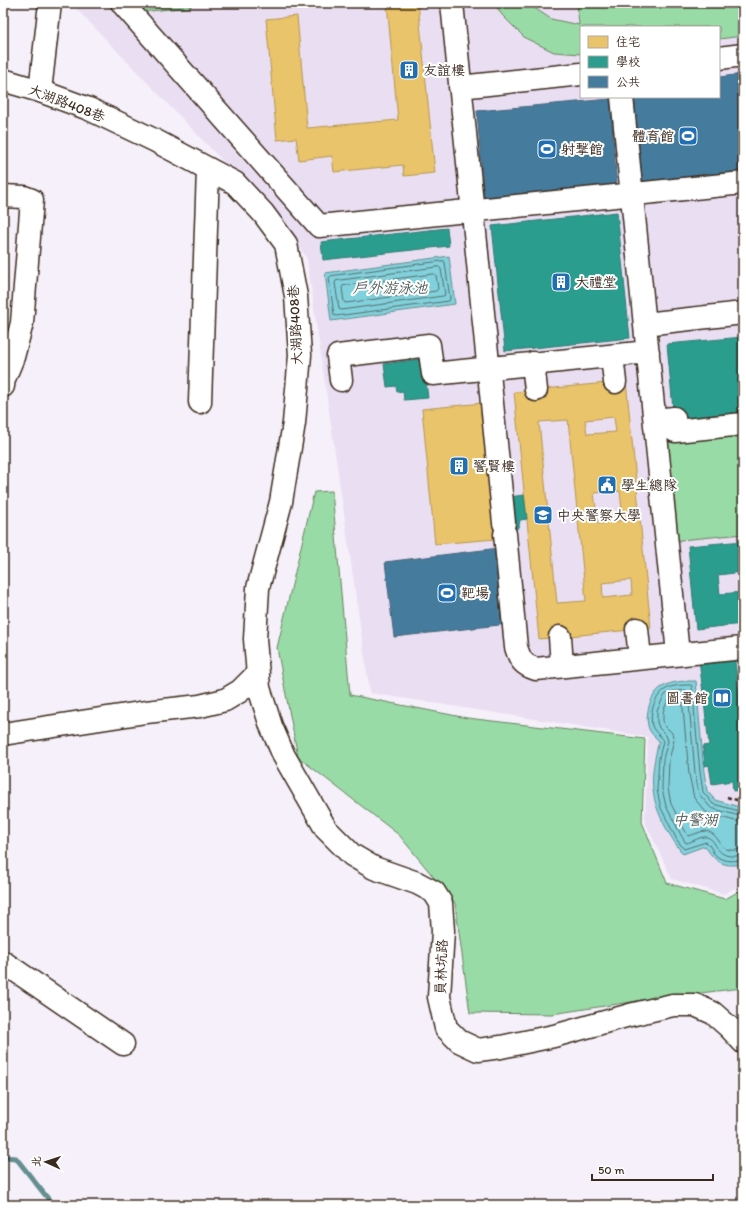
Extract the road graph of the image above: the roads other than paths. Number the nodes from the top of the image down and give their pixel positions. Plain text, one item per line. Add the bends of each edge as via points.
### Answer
1 (50, 3) edge
2 (122, 3) edge
3 (452, 3) edge
4 (743, 55) edge
5 (720, 58) edge
6 (580, 74) edge
7 (3, 80) edge
8 (460, 88) junction
9 (40, 91) junction
10 (622, 98) edge
11 (208, 170) junction
12 (743, 183) edge
13 (632, 194) junction
14 (3, 196) edge
15 (472, 210) junction
16 (743, 313) edge
17 (645, 324) junction
18 (648, 352) junction
19 (612, 356) junction
20 (533, 363) junction
21 (488, 368) junction
22 (341, 380) dead end
23 (615, 382) dead end
24 (3, 386) edge
25 (536, 390) dead end
26 (200, 402) dead end
27 (655, 420) junction
28 (743, 424) edge
29 (637, 629) dead end
30 (560, 637) dead end
31 (743, 648) edge
32 (678, 654) junction
33 (640, 658) junction
34 (562, 666) junction
35 (259, 681) junction
36 (3, 734) edge
37 (3, 962) edge
38 (743, 1042) edge
39 (123, 1044) dead end

1 - 9 street
2 - 15 street via 319,226
3 - 8 street
4 - 5 street
6 - 8 street
7 - 9 street, 大湖路408巷
8 - 15 street
9 - 11 street, 大湖路408巷 via 89,108
10 - 13 street
11 - 26 street
11 - 35 street, 大湖路408巷 via 235,183 263,213 286,244 296,296 300,355 294,423 281,502 258,588 256,639
12 - 13 street
13 - 15 street
13 - 17 street
14 - 24 street via 32,200 22,323
15 - 21 street
16 - 17 street
17 - 18 street
18 - 19 street
18 - 27 street
19 - 20 street
19 - 23 street
20 - 21 street
20 - 25 street
21 - 22 street via 433,374 429,345 338,356
21 - 34 street via 516,647 518,655 528,667 536,669
27 - 28 street via 674,418 675,431
27 - 32 street
29 - 33 street
30 - 34 street
31 - 32 street
32 - 33 street
33 - 34 street
35 - 36 street via 226,700 200,706
35 - 38 street, 員林坑路 via 271,726 284,756 326,829 352,855 374,868 423,886 434,892 441,903 443,931 439,997 446,1028 459,1041 478,1050 501,1047 673,1005 695,1006 713,1014
37 - 39 street

